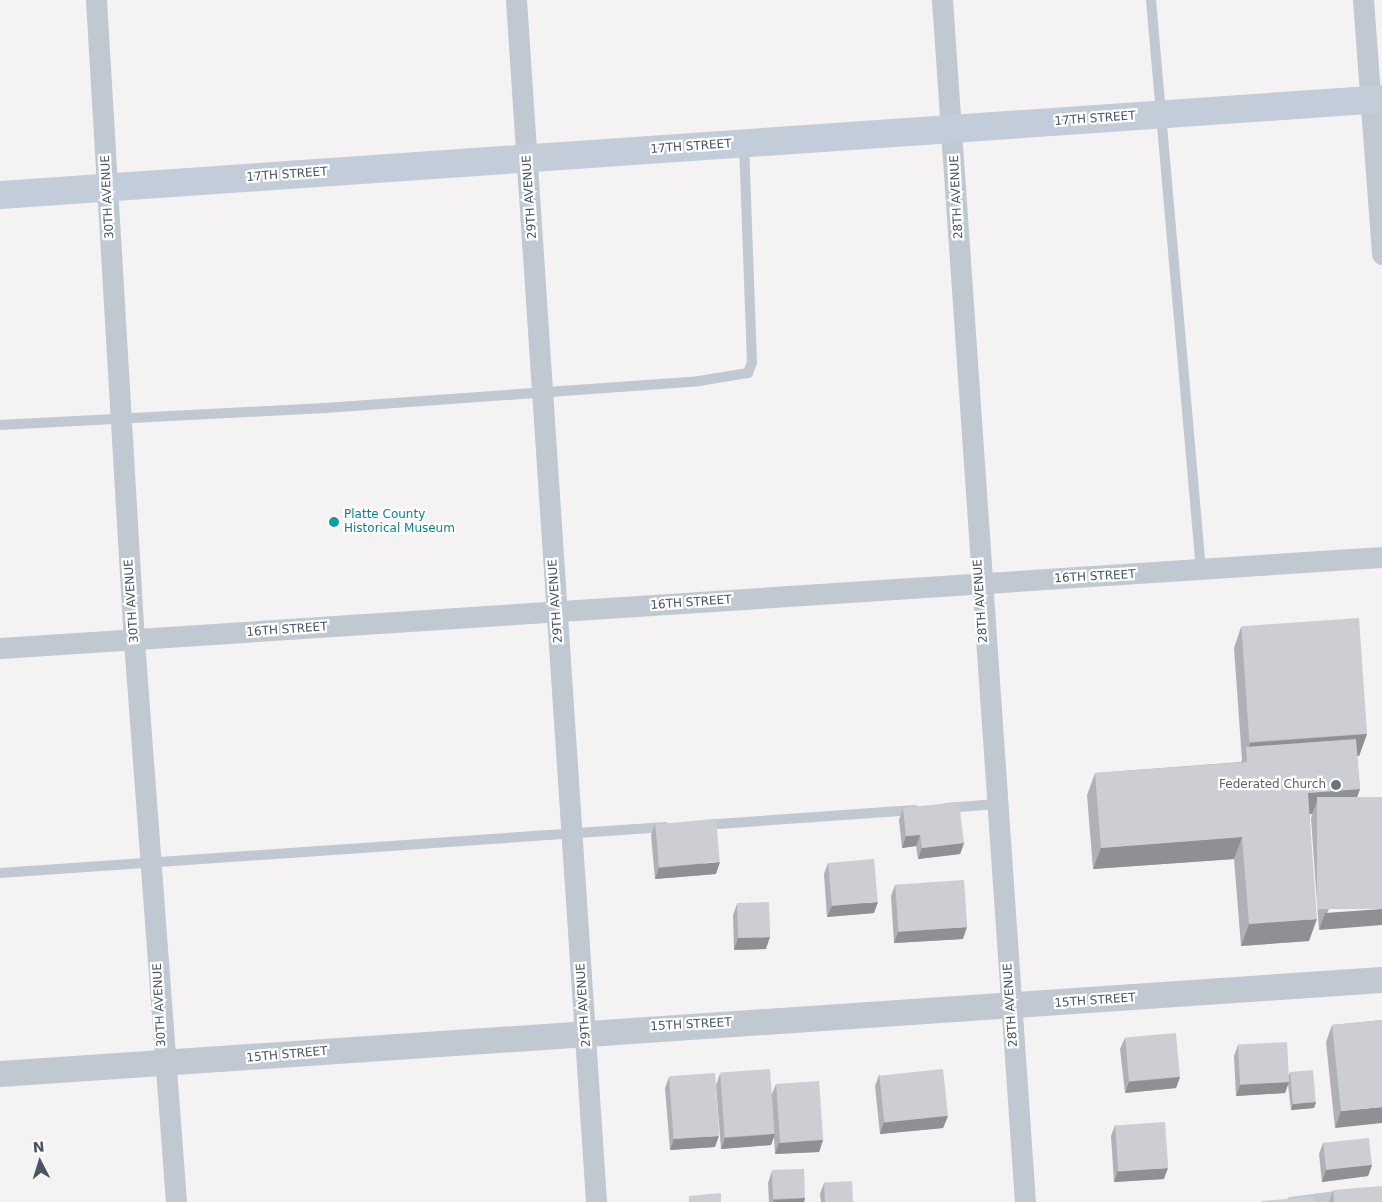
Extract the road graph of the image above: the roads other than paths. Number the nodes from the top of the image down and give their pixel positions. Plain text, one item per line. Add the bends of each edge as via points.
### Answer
1 (96, 0) edge
2 (516, 0) edge
3 (942, 0) edge
4 (1151, 0) edge
5 (1363, 0) edge
6 (1376, 99) edge
7 (1158, 114) junction
8 (954, 129) junction
9 (743, 143) junction
10 (528, 158) junction
11 (107, 188) junction
12 (0, 195) edge
13 (1382, 254) edge
14 (543, 391) junction
15 (120, 418) junction
16 (0, 425) edge
17 (1382, 557) edge
18 (1201, 571) junction
19 (980, 584) junction
20 (557, 611) junction
21 (134, 641) junction
22 (0, 648) edge
23 (997, 804) junction
24 (571, 834) junction
25 (153, 862) junction
26 (0, 873) edge
27 (1382, 980) edge
28 (1011, 1007) junction
29 (585, 1032) junction
30 (164, 1065) junction
31 (0, 1074) edge
32 (1355, 1194) edge
33 (176, 1202) edge
34 (596, 1202) edge
35 (1025, 1202) edge
36 (1291, 1202) edge

1 - 11 street, 30TH AVENUE
2 - 10 street, 29TH AVENUE
3 - 8 street, 28TH AVENUE
4 - 7 lane
5 - 6 street
6 - 7 main road, 17TH STREET
6 - 13 street
7 - 8 main road, 17TH STREET
7 - 18 lane
8 - 9 main road, 17TH STREET
8 - 19 street, 28TH AVENUE
9 - 10 main road, 17TH STREET
9 - 14 lane via 752,362 748,373 699,381
10 - 11 main road, 17TH STREET
10 - 14 street, 29TH AVENUE
11 - 12 main road, 17TH STREET
11 - 15 street, 30TH AVENUE
14 - 15 lane
14 - 20 street, 29TH AVENUE
15 - 16 lane
15 - 21 street, 30TH AVENUE
17 - 18 street, 16TH STREET
18 - 19 street, 16TH STREET
19 - 20 street, 16TH STREET
19 - 23 street, 28TH AVENUE
20 - 21 street, 16TH STREET
20 - 24 street, 29TH AVENUE
21 - 22 street, 16TH STREET
21 - 25 street, 30TH AVENUE
23 - 24 lane
23 - 28 street, 28TH AVENUE
24 - 25 lane
24 - 29 street, 29TH AVENUE
25 - 26 lane
25 - 30 street, 30TH AVENUE
27 - 28 street, 15TH STREET
28 - 29 street, 15TH STREET
28 - 35 street, 28TH AVENUE
29 - 30 street, 15TH STREET
29 - 34 street, 29TH AVENUE
30 - 31 street, 15TH STREET
30 - 33 street, 30TH AVENUE
32 - 36 lane

